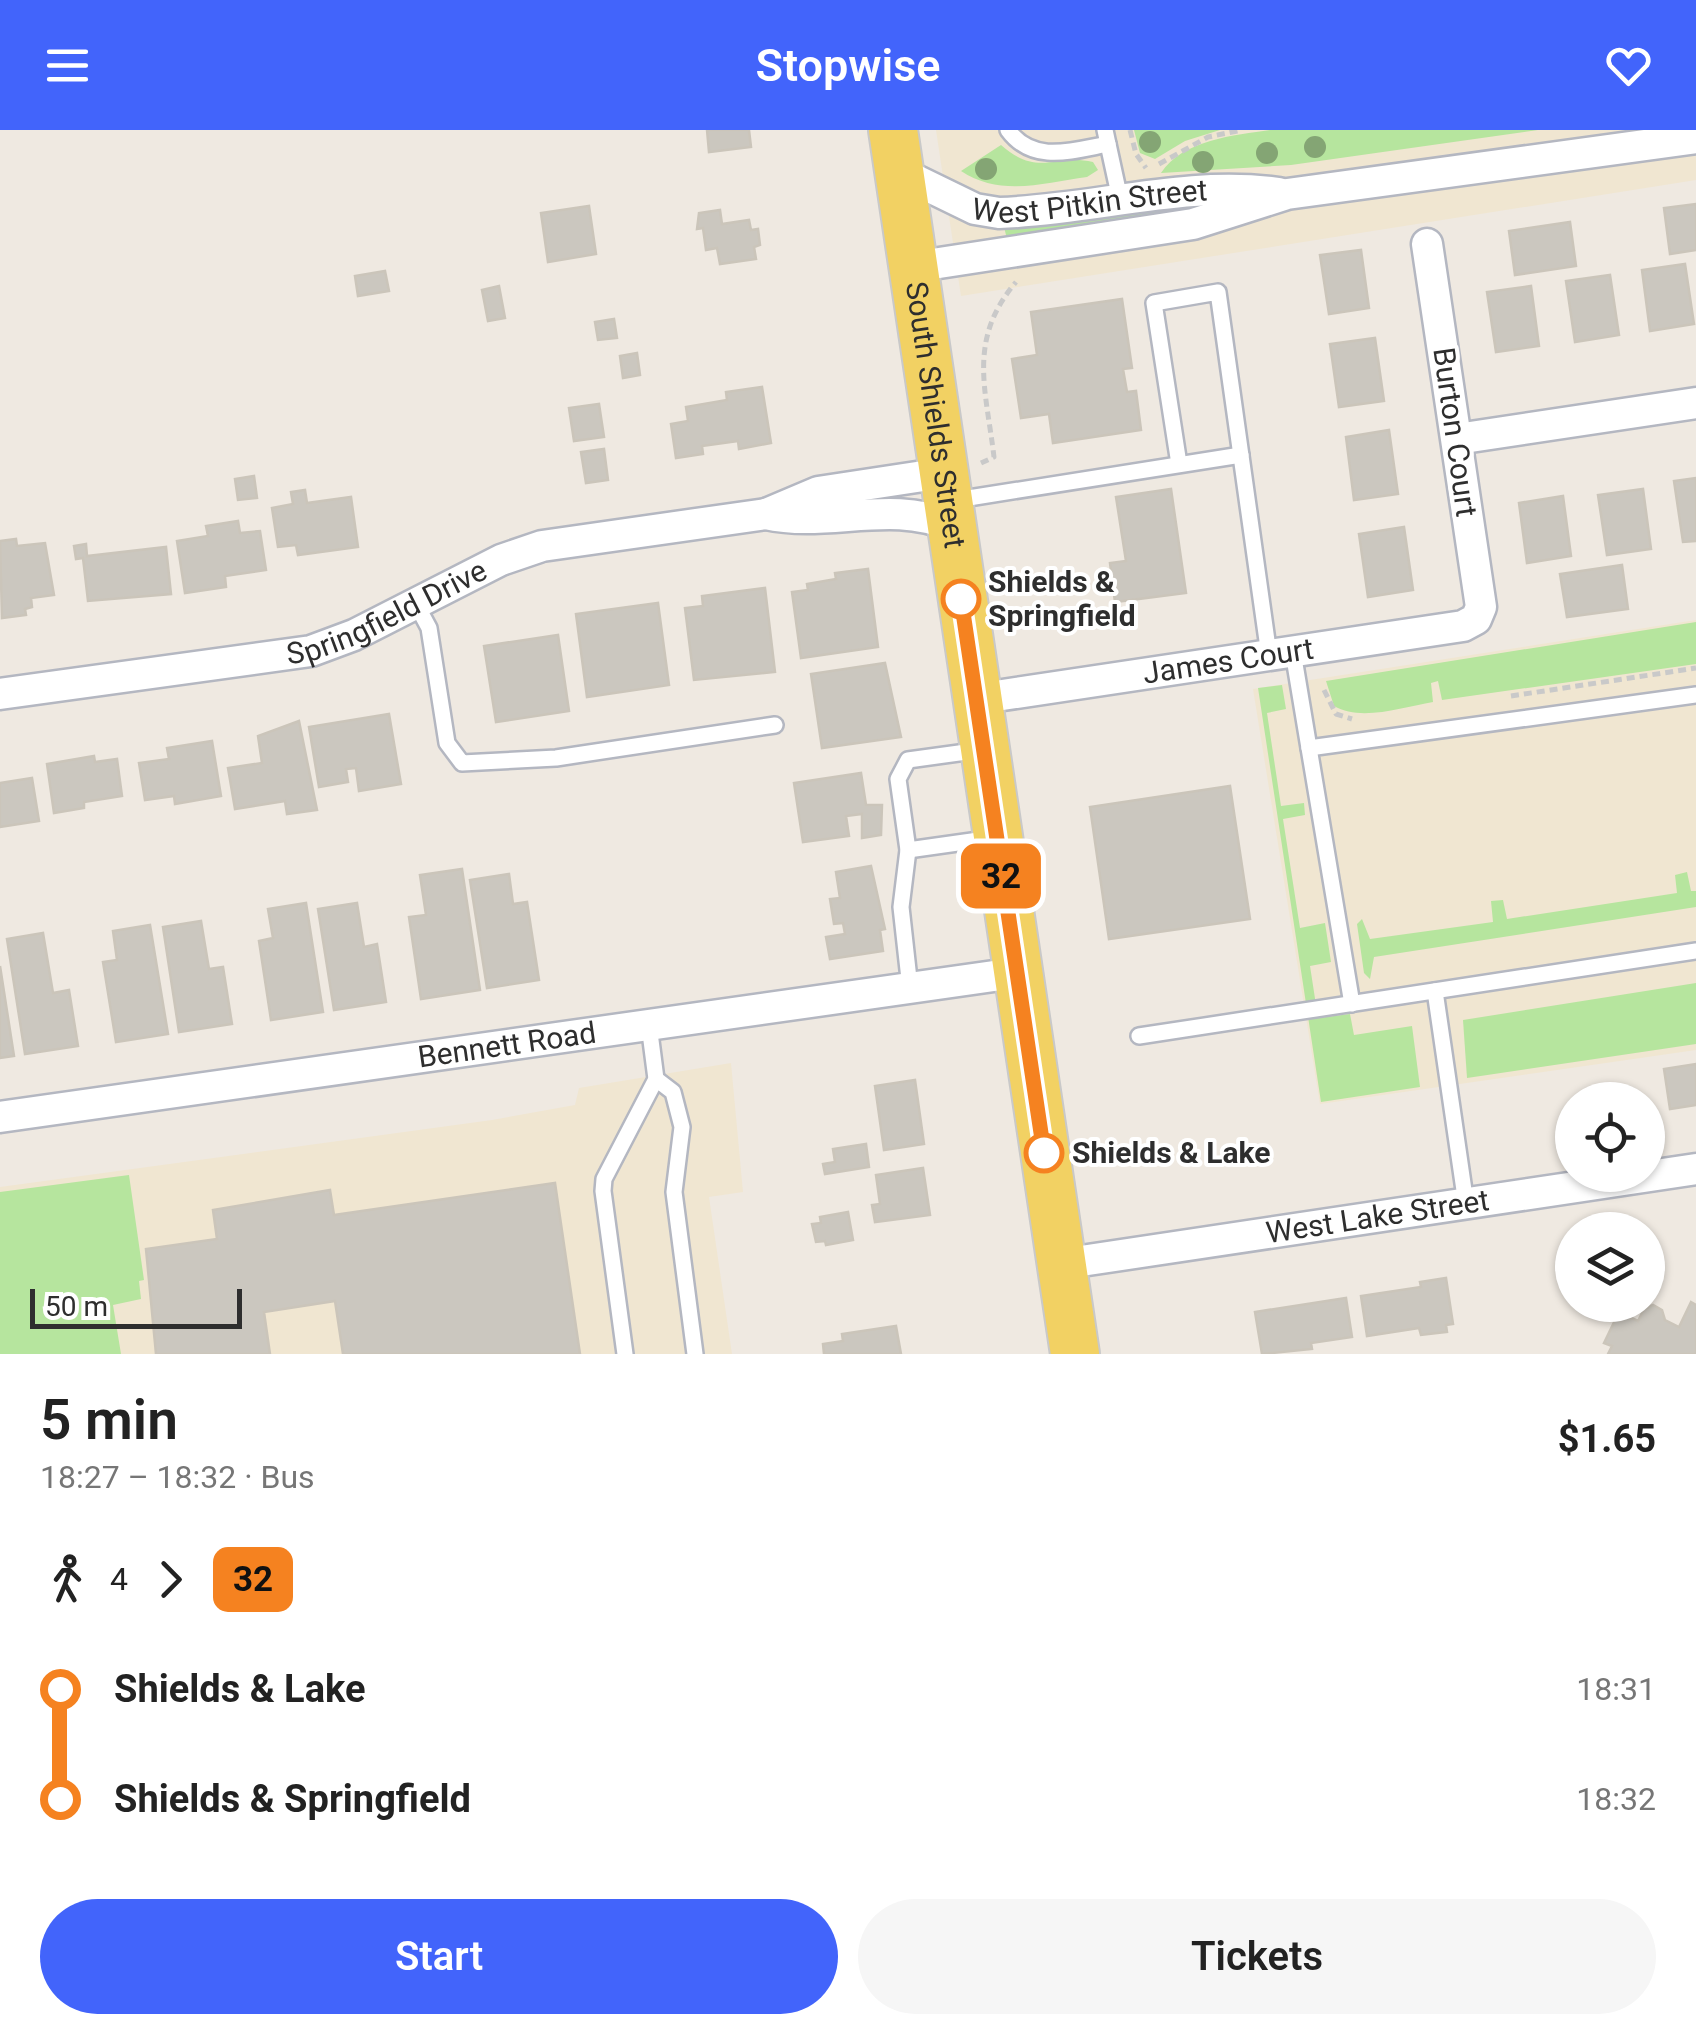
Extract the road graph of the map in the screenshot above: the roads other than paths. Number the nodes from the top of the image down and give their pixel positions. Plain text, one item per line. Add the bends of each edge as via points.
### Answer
1 (1008, 130) edge
2 (1107, 137) edge
3 (1696, 138) edge
4 (896, 151) edge
5 (1287, 194) junction
6 (1120, 198) junction
7 (1427, 244) dead end
8 (912, 268) junction
9 (1696, 403) edge
10 (1457, 440) junction
11 (1241, 455) junction
12 (1179, 464) junction
13 (947, 500) junction
14 (766, 514) junction
15 (415, 602) junction
16 (1476, 619) joint
17 (1281, 654) junction
18 (0, 694) edge
19 (1696, 695) edge
20 (976, 699) junction
21 (774, 725) dead end
22 (1308, 748) junction
23 (982, 749) junction
24 (996, 838) junction
25 (908, 850) junction
26 (1696, 951) edge
27 (1016, 973) junction
28 (910, 988) junction
29 (1435, 991) junction
30 (1352, 1004) junction
31 (649, 1025) junction
32 (1139, 1036) dead end
33 (656, 1079) junction
34 (0, 1116) edge
35 (1696, 1169) edge
36 (1466, 1204) junction
37 (1061, 1264) junction
38 (625, 1354) edge
39 (695, 1354) edge
40 (1074, 1354) edge

1 - 2 lane via 1020,146 1040,154
2 - 6 lane
3 - 5 street, West Pitkin Street
4 - 6 street, West Pitkin Street via 956,201 999,213
4 - 8 main road, South Shields Street
5 - 6 street, West Pitkin Street via 1240,187
5 - 8 street, West Pitkin Street via 1203,222
7 - 10 street, Burton Court
8 - 13 main road, South Shields Street
9 - 10 street
10 - 16 street, Burton Court via 1481,608
11 - 12 lane
11 - 12 lane via 1218,292 1154,303
11 - 17 lane
12 - 13 lane
13 - 14 street, Springfield Drive via 919,514 826,521
13 - 14 street, Springfield Drive via 818,492
13 - 20 main road, South Shields Street
14 - 15 street, Springfield Drive via 542,546
15 - 18 street, Springfield Drive via 311,651
15 - 21 lane via 429,628 449,751 462,763 556,758
16 - 17 street, James Court
17 - 20 street, James Court
17 - 22 lane
19 - 22 lane
20 - 23 main road, South Shields Street
22 - 30 lane
23 - 24 main road, South Shields Street
23 - 25 lane via 908,760 901,768
24 - 25 lane
24 - 27 main road, South Shields Street
25 - 28 lane via 901,907
26 - 29 lane
27 - 28 street, Bennett Road
27 - 37 main road, South Shields Street
28 - 31 street, Bennett Road
29 - 30 lane
29 - 36 lane
30 - 32 lane
31 - 33 lane
31 - 34 street, Bennett Road
33 - 38 lane via 602,1192
33 - 39 lane via 673,1092 682,1127 674,1192
35 - 36 street, West Lake Street
36 - 37 street, West Lake Street
37 - 40 main road, South Shields Street

